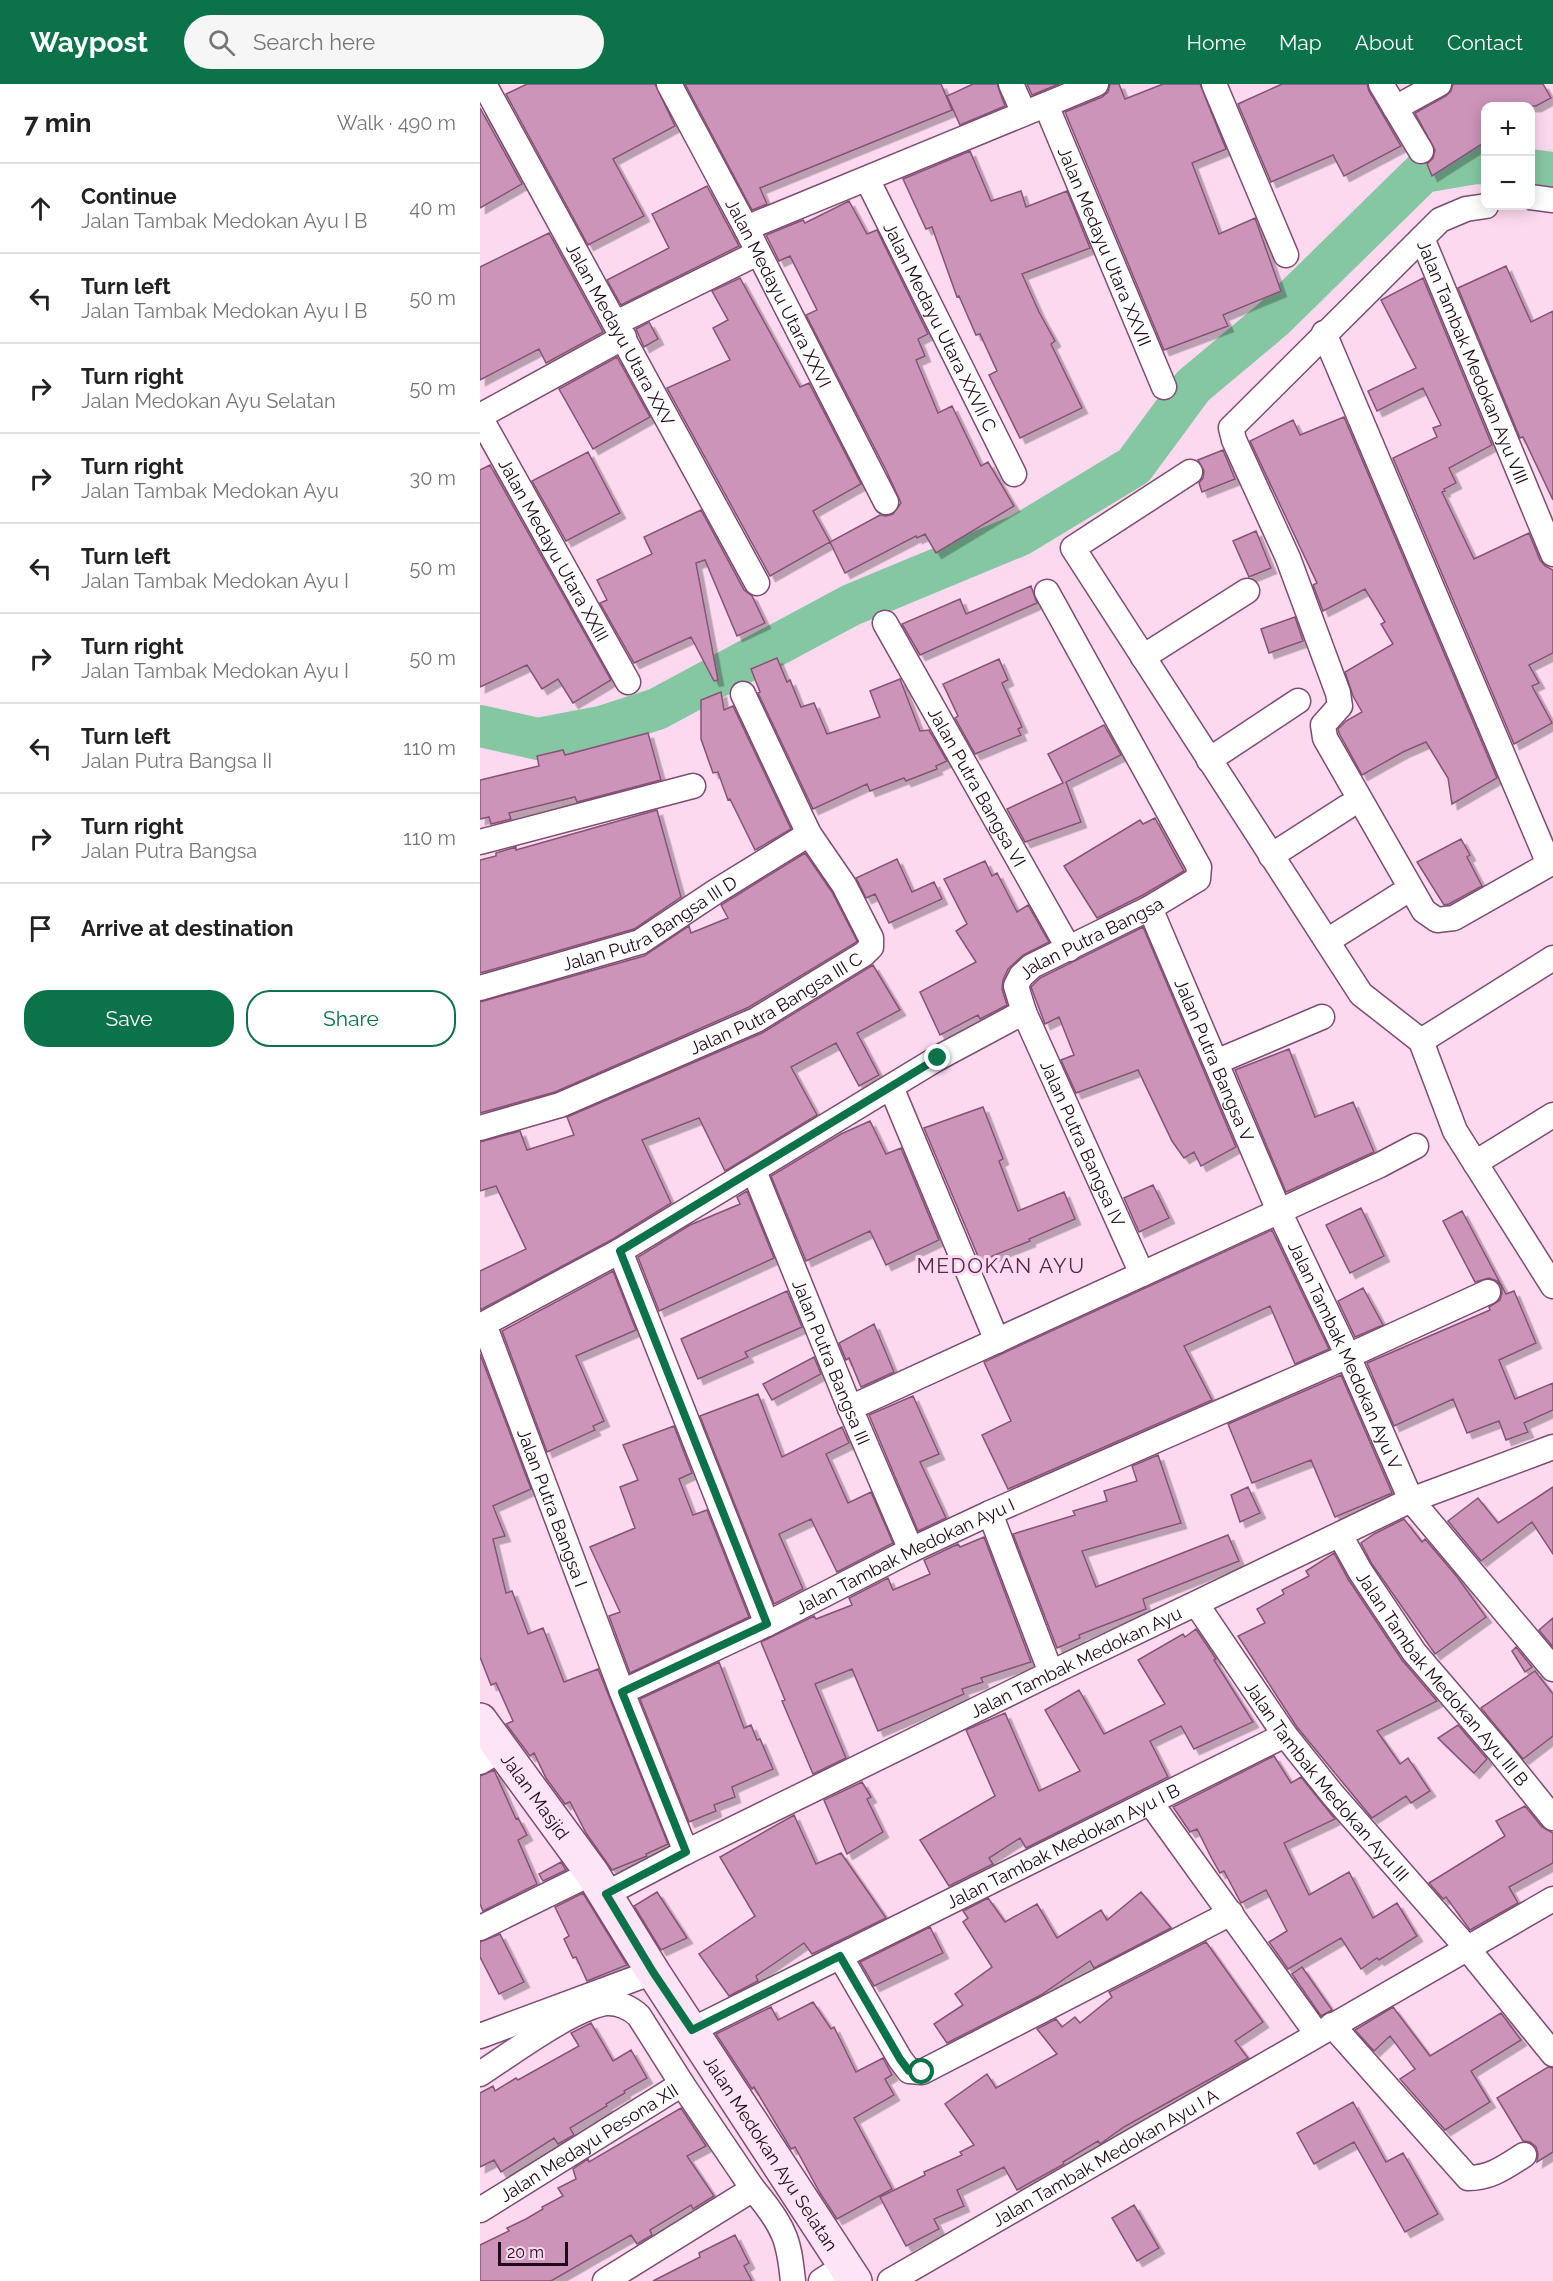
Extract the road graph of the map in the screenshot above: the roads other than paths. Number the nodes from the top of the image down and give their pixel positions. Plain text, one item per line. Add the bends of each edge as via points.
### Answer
1 (484, 84) edge
2 (669, 84) edge
3 (1011, 84) edge
4 (1096, 84) edge
5 (1214, 84) edge
6 (1381, 84) edge
7 (1439, 84) edge
8 (1395, 108) junction
9 (1035, 109) junction
10 (1421, 151) dead end
11 (867, 179) junction
12 (1481, 207) edge
13 (746, 228) junction
14 (1422, 238) junction
15 (758, 253) junction
16 (1286, 255) dead end
17 (620, 330) junction
18 (1324, 333) junction
19 (1164, 387) dead end
20 (480, 416) edge
21 (1190, 472) dead end
22 (1014, 474) dead end
23 (886, 502) dead end
24 (1553, 554) edge
25 (758, 583) dead end
26 (1247, 591) dead end
27 (1047, 592) dead end
28 (885, 623) dead end
29 (1143, 657) junction
30 (628, 682) dead end
31 (743, 694) dead end
32 (1298, 701) dead end
33 (1209, 760) junction
34 (693, 786) dead end
35 (1347, 807) dead end
36 (809, 834) junction
37 (480, 842) edge
38 (1271, 856) junction
39 (1551, 863) edge
40 (1400, 895) dead end
41 (1150, 908) junction
42 (1327, 941) junction
43 (1070, 949) junction
44 (1553, 958) edge
45 (480, 988) edge
46 (1024, 1012) junction
47 (1322, 1017) dead end
48 (1421, 1041) junction
49 (1216, 1062) junction
50 (891, 1087) junction
51 (1553, 1115) edge
52 (480, 1128) edge
53 (1416, 1146) dead end
54 (1476, 1163) junction
55 (754, 1171) junction
56 (1279, 1211) junction
57 (620, 1251) junction
58 (1142, 1274) junction
59 (1551, 1278) edge
60 (1488, 1292) dead end
61 (482, 1325) edge
62 (997, 1341) junction
63 (1347, 1356) junction
64 (850, 1408) junction
65 (1553, 1447) edge
66 (1411, 1500) junction
67 (990, 1513) junction
68 (1340, 1535) junction
69 (911, 1550) junction
70 (1197, 1605) junction
71 (767, 1624) junction
72 (1553, 1669) edge
73 (1051, 1673) junction
74 (622, 1692) junction
75 (480, 1720) edge
76 (1285, 1735) junction
77 (490, 1756) edge
78 (1150, 1802) junction
79 (1553, 1818) edge
80 (686, 1852) junction
81 (599, 1884) junction
82 (1553, 1899) edge
83 (1232, 1913) junction
84 (480, 1928) edge
85 (1467, 1948) junction
86 (840, 1956) junction
87 (653, 1972) junction
88 (692, 2030) junction
89 (1325, 2030) junction
90 (480, 2036) edge
91 (1553, 2054) edge
92 (480, 2074) edge
93 (682, 2084) junction
94 (1524, 2155) dead end
95 (753, 2189) junction
96 (480, 2210) edge
97 (792, 2275) edge
98 (841, 2276) edge
99 (604, 2281) edge
100 (890, 2281) edge

1 - 17 street, Jalan Medayu Utara XXV
2 - 13 street, Jalan Medayu Utara XXVI
3 - 9 street, Jalan Medayu Utara XXVII
4 - 9 street
5 - 16 street
6 - 8 street
7 - 8 street
8 - 10 street
9 - 11 street
9 - 19 street, Jalan Medayu Utara XXVII
11 - 13 street
11 - 22 street, Jalan Medayu Utara XXVII C
12 - 14 street, Jalan Tambak Medokan Ayu VIII via 1440,220
13 - 15 street, Jalan Medayu Utara XXVI
14 - 18 street
14 - 24 street, Jalan Tambak Medokan Ayu VIII
15 - 17 street
15 - 23 street, Jalan Medayu Utara XXVI
17 - 20 street
17 - 25 street, Jalan Medayu Utara XXV
18 - 39 street
18 - 39 street via 1231,428 1288,558 1338,693 1340,706 1323,725 1325,738 1424,911 1437,920 1454,918
20 - 30 street, Jalan Medayu Utara XXIII
21 - 29 street via 1073,548
26 - 29 street
27 - 41 street, Jalan Putra Bangsa via 1199,867 1198,879
28 - 43 street, Jalan Putra Bangsa VI
29 - 33 street
31 - 36 street, Jalan Putra Bangsa III C
32 - 33 street
33 - 38 street
34 - 37 street
35 - 38 street
36 - 45 street, Jalan Putra Bangsa III D via 640,942
36 - 52 street, Jalan Putra Bangsa III C via 844,885 871,938 864,954 756,1020 560,1105
38 - 42 street
40 - 42 street
41 - 43 street, Jalan Putra Bangsa
41 - 49 street, Jalan Putra Bangsa V
42 - 48 street via 1361,994
43 - 46 street, Jalan Putra Bangsa via 1032,966 1021,976 1016,986
44 - 48 street
46 - 50 street, Jalan Putra Bangsa
46 - 58 street, Jalan Putra Bangsa IV
47 - 49 street
48 - 54 street via 1455,1131
49 - 56 street, Jalan Putra Bangsa V
50 - 55 street, Jalan Putra Bangsa
50 - 62 street
51 - 54 street
53 - 56 street
54 - 59 street
55 - 57 street, Jalan Putra Bangsa
55 - 64 street, Jalan Putra Bangsa III
56 - 58 street
56 - 63 street, Jalan Tambak Medokan Ayu V
57 - 61 street, Jalan Putra Bangsa
57 - 71 street
58 - 62 street
60 - 63 street, Jalan Tambak Medokan Ayu I
61 - 74 street, Jalan Putra Bangsa I
62 - 64 street
63 - 66 street, Jalan Tambak Medokan Ayu V
63 - 67 street, Jalan Tambak Medokan Ayu I
64 - 69 street, Jalan Putra Bangsa III
65 - 66 street, Jalan Tambak Medokan Ayu
66 - 68 street, Jalan Tambak Medokan Ayu
66 - 72 street, Jalan Tambak Medokan Ayu V
67 - 69 street, Jalan Tambak Medokan Ayu I
67 - 73 street
68 - 70 street, Jalan Tambak Medokan Ayu
68 - 79 street, Jalan Tambak Medokan Ayu III B via 1414,1652
69 - 71 street, Jalan Tambak Medokan Ayu I
70 - 73 street, Jalan Tambak Medokan Ayu
70 - 76 street, Jalan Tambak Medokan Ayu III
71 - 74 street, Jalan Tambak Medokan Ayu I
73 - 80 street, Jalan Tambak Medokan Ayu
74 - 80 street
75 - 77 street, Jalan Masjid
76 - 78 street, Jalan Tambak Medokan Ayu I B
76 - 85 street, Jalan Tambak Medokan Ayu III
77 - 81 street, Jalan Masjid
78 - 83 street
78 - 86 street, Jalan Tambak Medokan Ayu I B
80 - 81 street, Jalan Tambak Medokan Ayu
81 - 84 street, Jalan Tambak Medokan Ayu
81 - 87 street, Jalan Medokan Ayu Selatan
82 - 85 street, Jalan Tambak Medokan Ayu I A
83 - 86 street via 922,2072 909,2071 900,2059
83 - 89 street
85 - 89 street, Jalan Tambak Medokan Ayu I A
85 - 91 street, Jalan Tambak Medokan Ayu III
86 - 88 street, Jalan Tambak Medokan Ayu I B
87 - 88 street, Jalan Medokan Ayu Selatan
87 - 90 street
88 - 98 street, Jalan Medokan Ayu Selatan
89 - 94 street via 1468,2178 1483,2178
89 - 100 street, Jalan Tambak Medokan Ayu I A
92 - 93 street via 581,2010 608,2003 631,2007
93 - 95 street, Jalan Medayu Pesona XII
93 - 96 street, Jalan Medayu Pesona XII
95 - 97 street, Jalan Medayu Pesona XII via 783,2233
95 - 99 street

